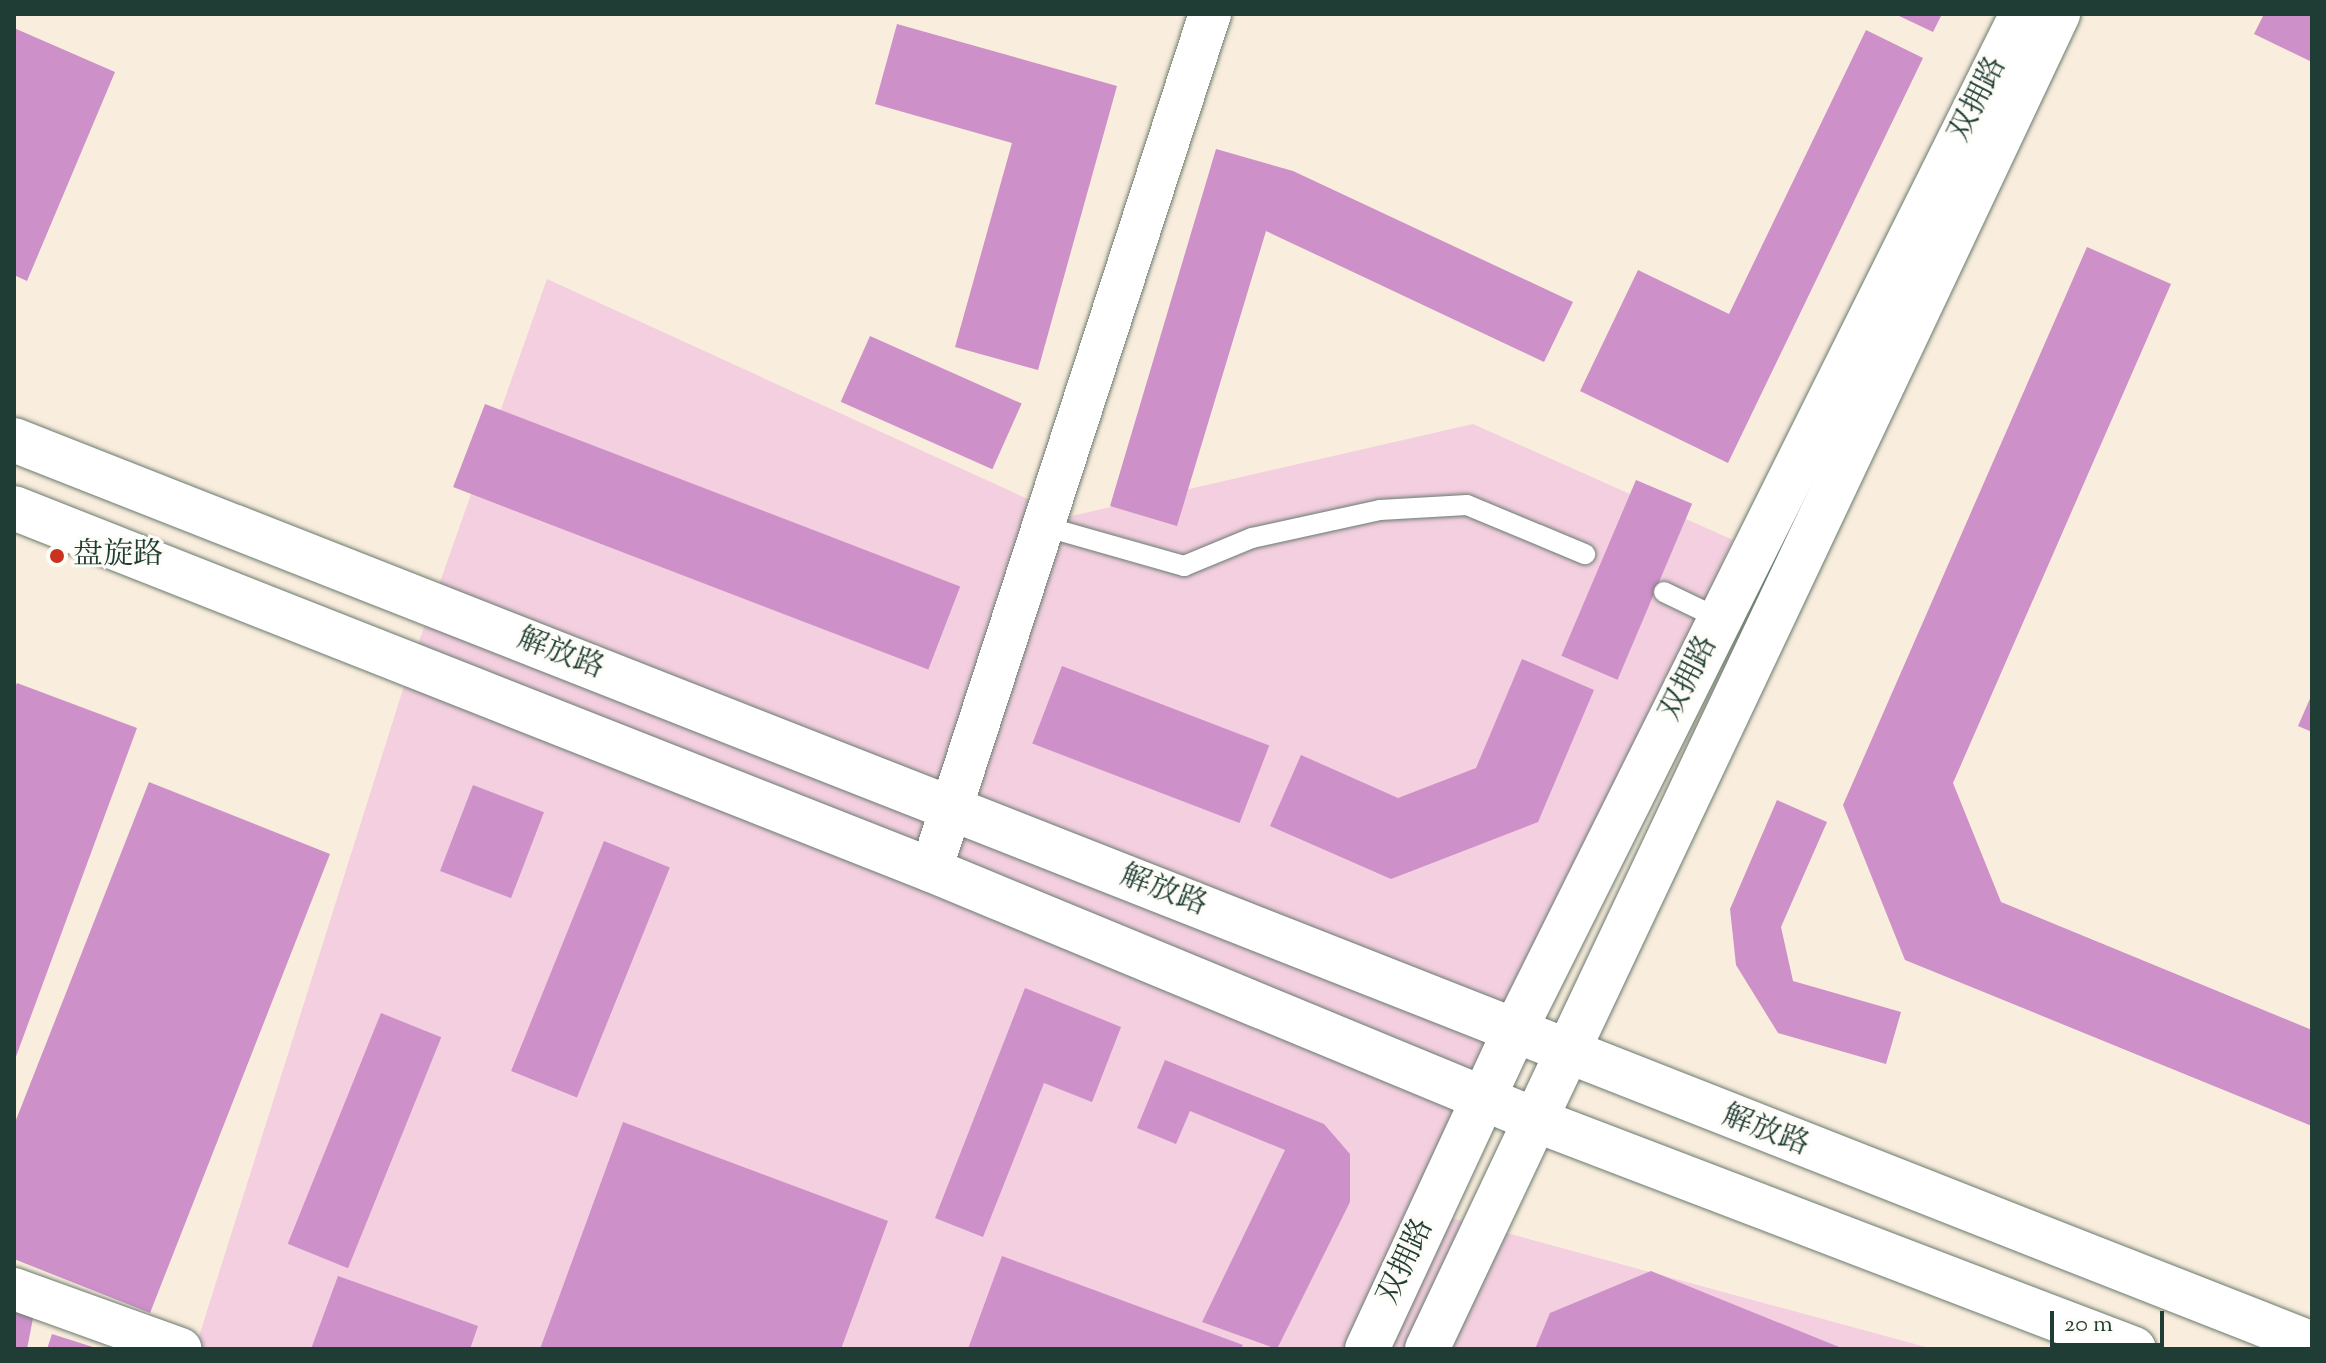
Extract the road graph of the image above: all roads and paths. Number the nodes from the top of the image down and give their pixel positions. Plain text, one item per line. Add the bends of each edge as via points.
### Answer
1 (1210, 14) edge
2 (2022, 14) edge
3 (2058, 14) edge
4 (14, 440) edge
5 (14, 508) edge
6 (1043, 526) junction
7 (1585, 554) dead end
8 (1664, 592) dead end
9 (1720, 619) junction
10 (951, 809) junction
11 (931, 870) junction
12 (1514, 1032) junction
13 (1568, 1055) junction
14 (1485, 1098) junction
15 (1538, 1121) junction
16 (14, 1289) edge
17 (2312, 1344) edge
18 (181, 1349) edge
19 (1367, 1349) edge
20 (1427, 1349) edge
21 (2134, 1349) edge

1 - 6 street
2 - 9 main road, 双拥路
3 - 13 main road, 双拥路
4 - 10 main road, 解放路
5 - 11 main road
6 - 7 lane via 1184,566 1252,538 1366,513 1467,505
6 - 10 street
8 - 9 lane
9 - 12 main road, 双拥路
10 - 11 street
10 - 12 main road, 解放路
11 - 14 main road
12 - 13 main road, 解放路
12 - 14 main road, 双拥路
13 - 15 main road, 双拥路
13 - 17 main road, 解放路
14 - 15 main road
14 - 19 main road, 双拥路
15 - 20 main road, 双拥路
15 - 21 main road
16 - 18 street

